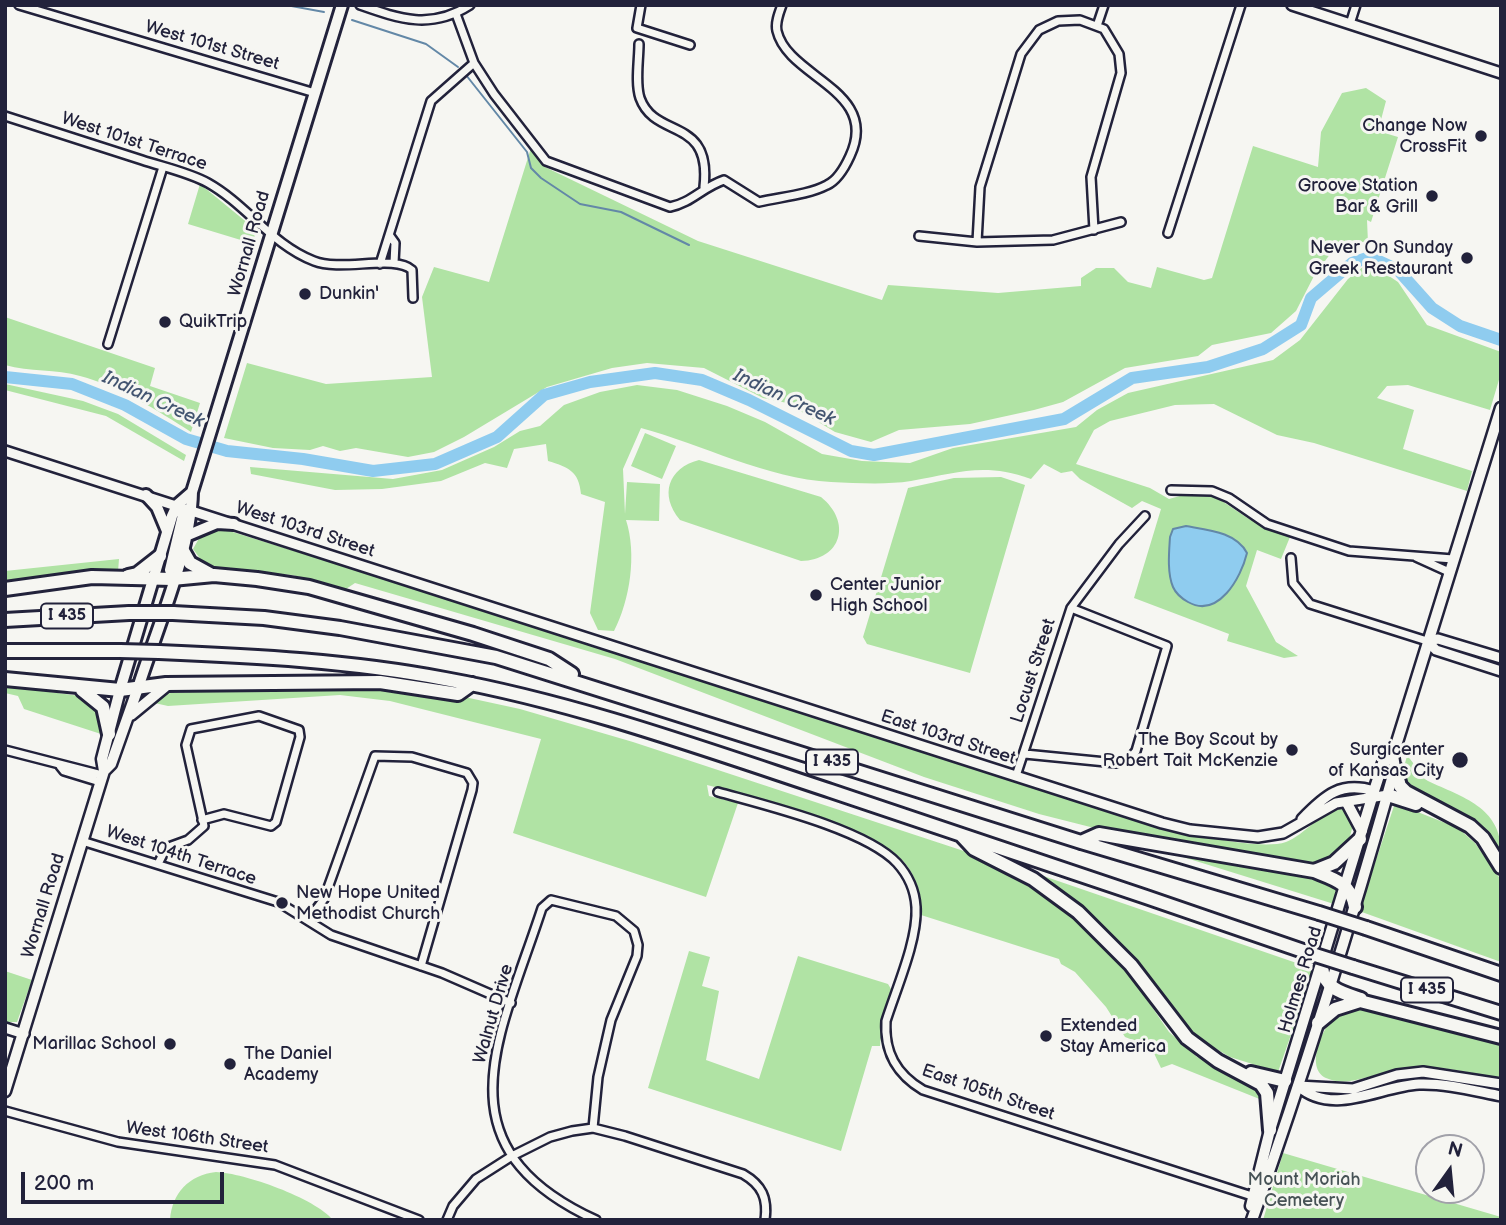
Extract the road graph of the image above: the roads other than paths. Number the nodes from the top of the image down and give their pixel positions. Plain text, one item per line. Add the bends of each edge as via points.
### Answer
1 (19, 5) edge
2 (342, 5) edge
3 (360, 5) edge
4 (470, 5) edge
5 (641, 5) edge
6 (782, 5) edge
7 (1104, 5) edge
8 (1241, 5) edge
9 (1292, 5) edge
10 (1356, 5) edge
11 (456, 14) junction
12 (1350, 24) junction
13 (1097, 26) junction
14 (639, 44) dead end
15 (690, 45) dead end
16 (474, 62) junction
17 (1501, 73) edge
18 (315, 93) junction
19 (5, 116) edge
20 (163, 167) junction
21 (704, 187) junction
22 (1121, 222) dead end
23 (1094, 229) junction
24 (270, 232) junction
25 (1168, 233) dead end
26 (390, 236) junction
27 (919, 236) dead end
28 (977, 242) junction
29 (394, 263) junction
30 (380, 264) junction
31 (413, 298) dead end
32 (108, 344) dead end
33 (1501, 408) edge
34 (1498, 426) edge
35 (5, 451) edge
36 (1171, 490) dead end
37 (192, 492) junction
38 (146, 495) junction
39 (177, 505) junction
40 (194, 510) junction
41 (1145, 516) dead end
42 (234, 524) junction
43 (167, 531) junction
44 (184, 543) junction
45 (160, 556) junction
46 (1416, 557) junction
47 (1291, 558) dead end
48 (1453, 559) junction
49 (1450, 572) junction
50 (214, 575) junction
51 (123, 577) junction
52 (153, 579) junction
53 (172, 579) junction
54 (5, 589) edge
55 (1071, 608) junction
56 (5, 621) edge
57 (594, 640) joint
58 (1427, 642) junction
59 (5, 652) edge
60 (1501, 658) edge
61 (1501, 671) edge
62 (5, 679) edge
63 (584, 682) junction
64 (169, 684) junction
65 (472, 684) junction
66 (139, 685) junction
67 (75, 687) junction
68 (120, 690) junction
69 (128, 718) junction
70 (110, 734) junction
71 (5, 750) edge
72 (1025, 754) junction
73 (1394, 761) junction
74 (102, 776) junction
75 (1016, 776) junction
76 (718, 792) dead end
77 (1373, 795) junction
78 (1388, 795) junction
79 (1348, 803) junction
80 (1450, 815) junction
81 (202, 820) junction
82 (1296, 826) junction
83 (958, 832) junction
84 (1361, 835) junction
85 (82, 841) junction
86 (1081, 842) junction
87 (158, 864) junction
88 (1501, 867) edge
89 (1314, 871) junction
90 (1346, 886) junction
91 (1355, 907) junction
92 (308, 920) junction
93 (421, 966) junction
94 (1322, 967) junction
95 (1501, 974) edge
96 (1330, 986) junction
97 (1371, 1002) junction
98 (511, 1003) junction
99 (1501, 1013) edge
100 (1318, 1023) junction
101 (5, 1027) edge
102 (24, 1034) junction
103 (1501, 1037) edge
104 (1237, 1069) junction
105 (1285, 1081) junction
106 (1501, 1084) edge
107 (1298, 1086) junction
108 (5, 1091) edge
109 (1501, 1096) edge
110 (5, 1111) edge
111 (593, 1128) junction
112 (1270, 1130) junction
113 (512, 1156) junction
114 (1256, 1198) junction
115 (419, 1220) edge
116 (447, 1220) edge
117 (596, 1220) edge
118 (765, 1220) edge
119 (1250, 1220) edge

1 - 18 street, West 101st Street
2 - 18 main road, Wornall Road
3 - 11 street via 403,20 426,22
4 - 11 street
5 - 15 street via 637,28
6 - 21 street via 777,31 782,42 848,106 856,136 853,150 844,169 828,185 760,202 724,180
7 - 13 street
8 - 25 street
9 - 12 street
10 - 12 street
11 - 16 street
12 - 17 street
13 - 23 street via 1113,41 1121,68 1091,177
13 - 28 street via 1080,20 1058,21 1039,30 1025,45 980,187
14 - 21 street via 640,97 657,117 694,139 706,165
16 - 21 street via 546,161 670,207 682,205
16 - 26 street via 431,101
18 - 24 main road, Wornall Road
19 - 20 street, West 101st Terrace
20 - 24 street, West 101st Terrace via 205,181
20 - 32 street
22 - 23 street
23 - 28 street via 1053,240
24 - 30 street, West 101st Terrace via 285,248 327,265
24 - 37 main road, Wornall Road
26 - 29 street via 395,243
26 - 30 street
27 - 28 street
29 - 30 street, West 101st Terrace
29 - 31 street via 412,270
33 - 34 main road, Holmes Road
34 - 48 main road, Holmes Road
35 - 38 street, West 103rd Street
36 - 46 street via 1212,491 1267,524 1349,551
37 - 39 main road, Wornall Road
37 - 40 main road, Wornall Road
38 - 39 street, West 103rd Street
38 - 43 main road
39 - 40 street, West 103rd Street
39 - 43 main road, Wornall Road
39 - 53 main road via 183,515 170,565
40 - 42 street, West 103rd Street
40 - 44 main road, Wornall Road
41 - 55 street, Locust Street
42 - 44 main road via 217,523
42 - 57 street, West 103rd Street
43 - 45 main road, Wornall Road
44 - 50 highway via 190,563
44 - 53 main road, Wornall Road
45 - 51 highway via 137,574
45 - 52 main road, Wornall Road
46 - 48 street
46 - 49 street
47 - 58 street via 1293,583 1310,604
48 - 49 main road, Holmes Road
49 - 58 main road, Holmes Road
50 - 53 highway
50 - 63 highway via 309,587 473,634 549,659
51 - 52 highway
51 - 54 highway via 55,580
52 - 53 highway
52 - 68 main road, Wornall Road
53 - 66 main road, Wornall Road
55 - 72 street, Locust Street
55 - 72 street via 1167,646 1140,741 1129,759 1116,763
56 - 63 highway, I 435, bridge via 130,613 264,618 392,636 496,657
57 - 75 street, East 103rd Street
58 - 60 street via 1438,639
58 - 61 street via 1436,650
58 - 73 main road, Holmes Road
59 - 65 highway, I 435, bridge via 159,652 341,664
62 - 67 highway
63 - 86 highway, I 435
64 - 65 highway via 380,682 458,694
64 - 66 highway
64 - 69 main road
65 - 83 highway, I 435 via 589,714
66 - 68 highway
66 - 69 main road, Wornall Road
67 - 68 highway
67 - 70 highway via 103,707
68 - 70 main road, Wornall Road
69 - 74 main road, Wornall Road
70 - 74 main road, Wornall Road
71 - 74 street via 60,765 64,771
72 - 75 street, Locust Street
73 - 77 main road, Holmes Road via 1383,763
73 - 78 main road, Holmes Road
73 - 80 highway via 1406,793
74 - 85 main road, Wornall Road
75 - 82 street, East 103rd Street via 1188,830 1258,837
76 - 114 street, East 105th Street via 787,811 881,851 904,871 916,906 914,928 887,1021 888,1049 902,1075 923,1090
77 - 78 main road, East 103rd Street
77 - 79 street, East 103rd Street
77 - 82 street, East 103rd Street via 1347,786 1334,791
77 - 84 main road, Holmes Road
78 - 80 highway
78 - 91 main road, Holmes Road
79 - 82 street, East 103rd Street via 1336,803
79 - 84 main road
80 - 88 highway via 1483,838
81 - 81 street via 186,745 191,729 259,716 299,730 276,822 271,826 224,814
81 - 87 street via 202,831 166,848
83 - 99 highway, I 435, bridge via 1308,953
83 - 104 highway via 974,849 1033,879 1079,912 1122,955 1187,1038
84 - 89 highway via 1334,863
84 - 90 main road, Holmes Road
85 - 87 street, West 104th Terrace
85 - 102 main road, Wornall Road
86 - 89 highway via 1099,834
86 - 95 highway, I 435, bridge via 1319,913
87 - 92 street, West 104th Terrace via 278,902
89 - 90 highway
90 - 91 highway
90 - 94 main road, Holmes Road
91 - 96 main road, Holmes Road
92 - 93 street, West 104th Terrace via 331,935
92 - 93 street via 324,899 375,756 412,757 467,773 473,783
93 - 98 street, West 104th Terrace
94 - 96 highway
94 - 105 main road, Holmes Road
96 - 97 highway
96 - 100 main road, Holmes Road
97 - 100 highway via 1343,1004
97 - 103 highway
98 - 111 street, Walnut Drive via 541,908 548,901 616,916 636,936 637,956 611,1020 598,1077
98 - 113 street, Walnut Drive via 491,1088 497,1126
100 - 107 main road, Holmes Road
101 - 102 street
102 - 108 main road, Wornall Road
104 - 105 highway
104 - 112 highway via 1267,1093
105 - 107 main road
105 - 112 main road, Holmes Road
106 - 107 street via 1423,1072 1353,1089
107 - 109 street via 1329,1099 1352,1099 1422,1084
107 - 114 main road, Holmes Road
110 - 115 street, West 106th Street via 118,1142 275,1165
111 - 113 street via 550,1137
111 - 118 street via 743,1174 764,1194
112 - 114 main road, Holmes Road
113 - 116 street via 467,1186
113 - 117 street, Walnut Drive via 539,1187
114 - 119 main road, Holmes Road

